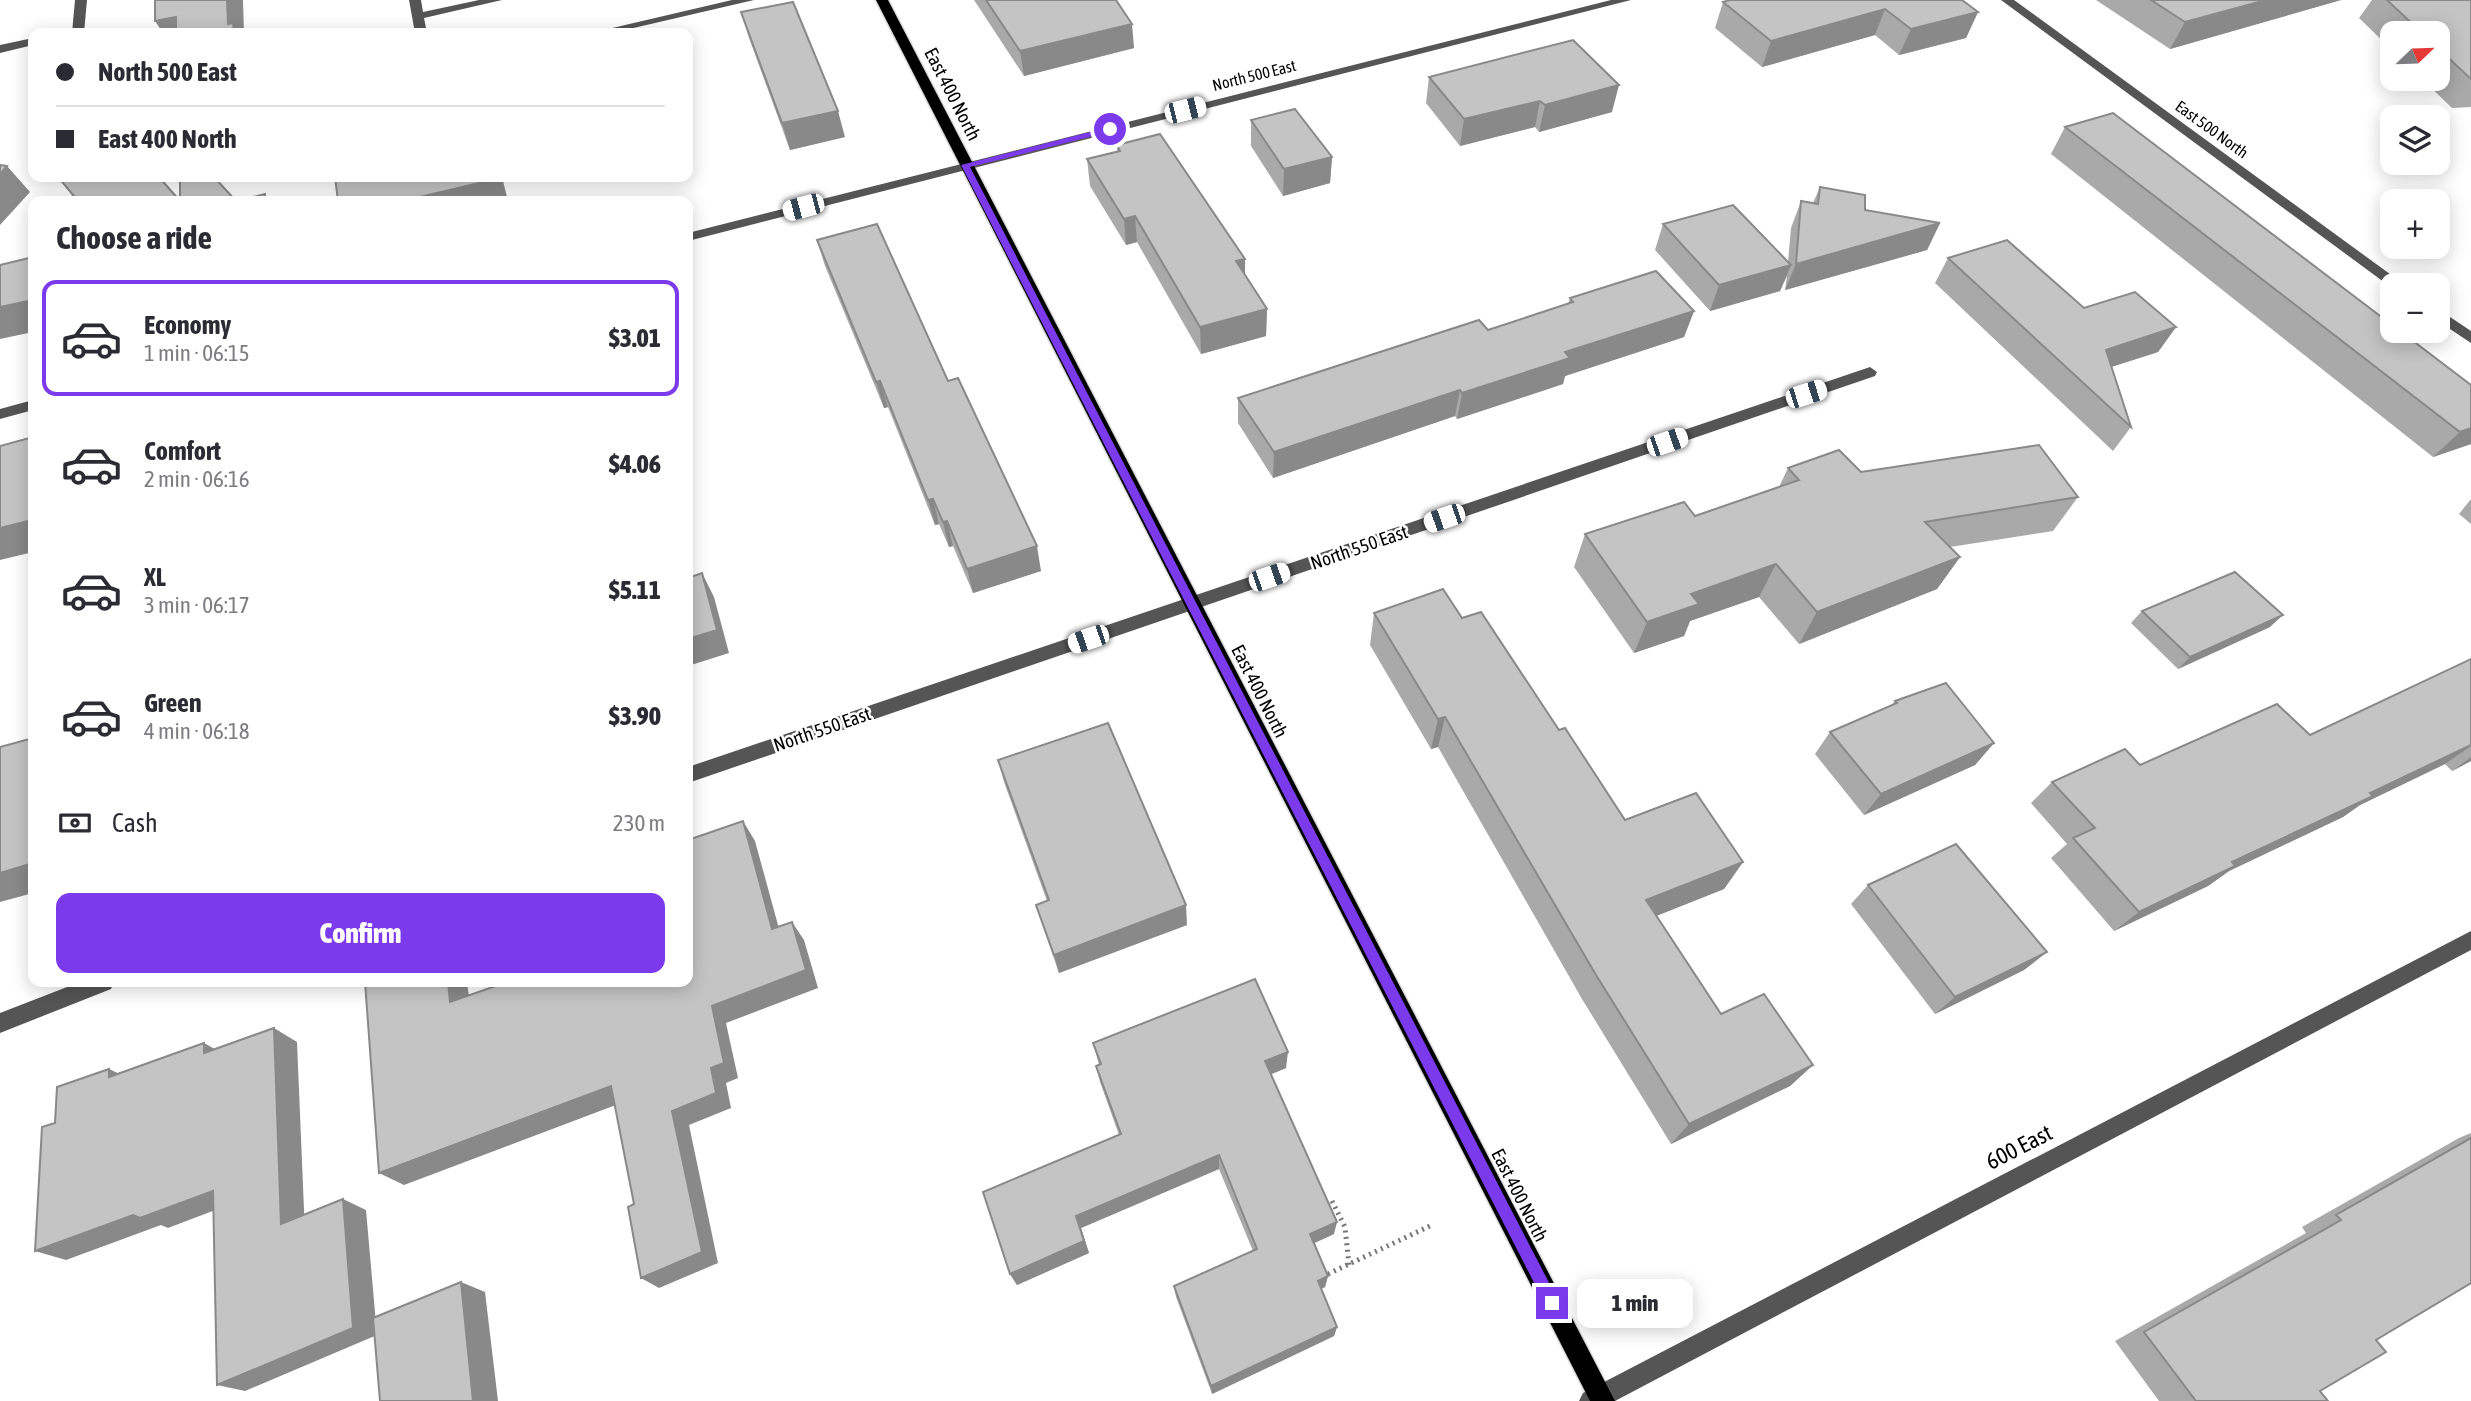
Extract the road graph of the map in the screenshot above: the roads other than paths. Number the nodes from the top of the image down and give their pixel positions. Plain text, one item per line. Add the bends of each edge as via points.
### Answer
1 (81, 0) edge
2 (415, 0) edge
3 (496, 0) edge
4 (748, 0) edge
5 (882, 0) edge
6 (1626, 0) edge
7 (2007, 0) edge
8 (418, 16) junction
9 (78, 28) edge
10 (420, 28) edge
11 (620, 28) edge
12 (28, 43) edge
13 (0, 49) edge
14 (965, 165) junction
15 (693, 236) edge
16 (2382, 273) edge
17 (2450, 323) edge
18 (2471, 338) edge
19 (1871, 373) dead end
20 (28, 406) edge
21 (0, 414) edge
22 (1191, 604) junction
23 (693, 773) edge
24 (2471, 940) edge
25 (91, 987) edge
26 (0, 1023) edge
27 (1598, 1399) edge

1 - 9 street
2 - 8 street
3 - 8 street
4 - 11 street
5 - 14 main road, East 400 North
6 - 14 street, North 500 East
7 - 16 street, East 500 North
8 - 10 street
12 - 13 street
14 - 15 street, North 500 East
14 - 22 main road, East 400 North
17 - 18 street
19 - 22 street, North 550 East
20 - 21 street
22 - 23 street, North 550 East
22 - 27 main road, East 400 North
24 - 27 street, 600 East
25 - 26 street

